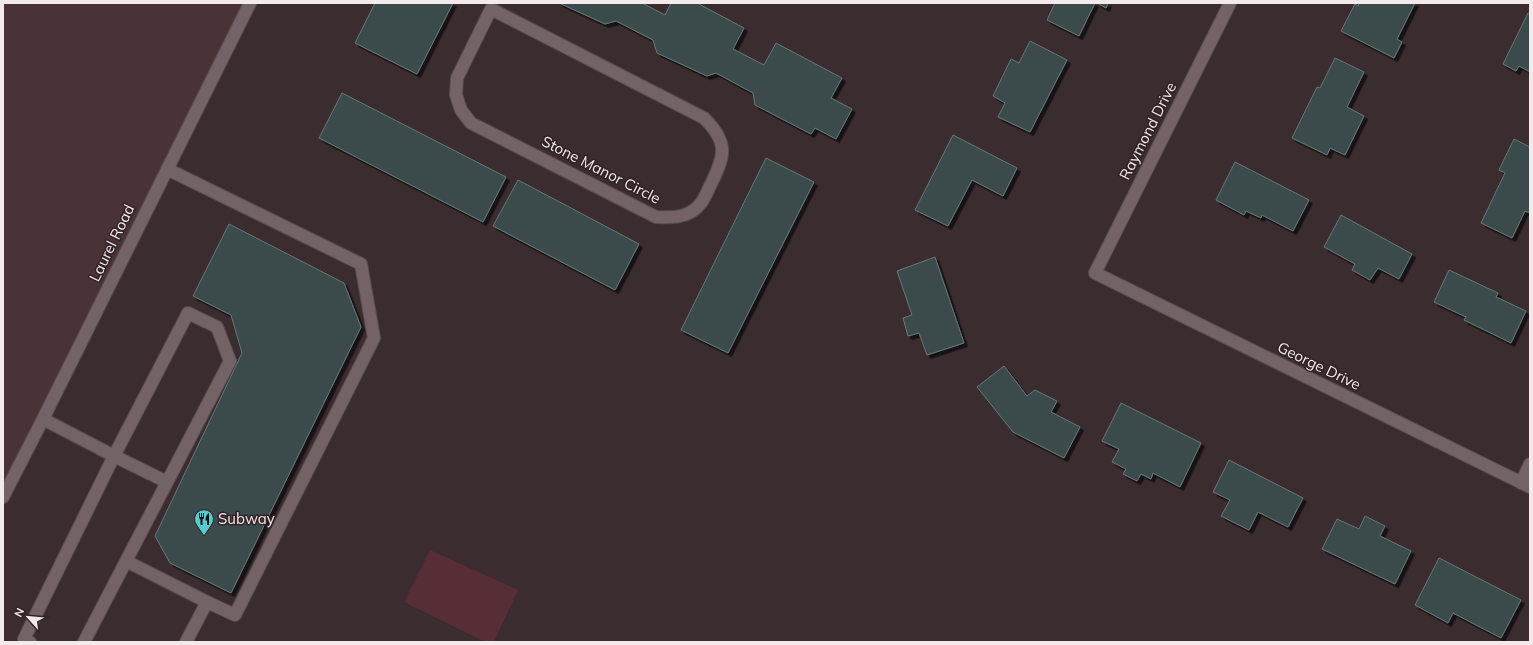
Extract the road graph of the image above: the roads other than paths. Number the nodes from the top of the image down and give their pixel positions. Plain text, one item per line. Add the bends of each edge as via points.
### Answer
1 (250, 3) edge
2 (1230, 3) edge
3 (493, 6) edge
4 (166, 169) junction
5 (1095, 273) joint
6 (43, 419) junction
7 (114, 456) junction
8 (1530, 464) edge
9 (167, 482) junction
10 (1525, 485) edge
11 (3, 497) edge
12 (126, 561) junction
13 (207, 602) junction
14 (30, 642) edge
15 (84, 642) edge
16 (186, 642) edge

1 - 4 street, Laurel Road
2 - 5 street, Raymond Drive
3 - 3 street, Stone Manor Circle via 457,78 456,95 461,110 471,123 656,217 672,218 688,214 701,204 721,163 722,145 716,130 704,118
4 - 6 street, Laurel Road
4 - 13 street via 361,264 374,338 235,615
5 - 10 street, George Drive
6 - 7 street
6 - 11 street, Laurel Road
7 - 9 street
7 - 9 street via 188,313 217,327 230,361
7 - 14 street via 24,639
8 - 10 street
9 - 12 street
12 - 13 street
12 - 15 street
13 - 16 street

